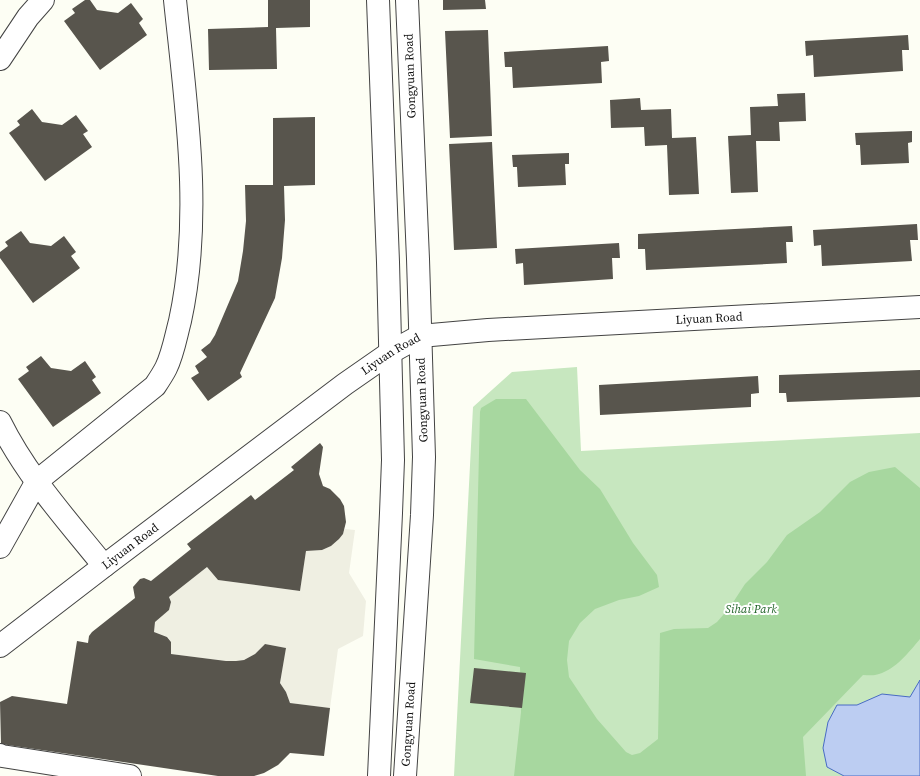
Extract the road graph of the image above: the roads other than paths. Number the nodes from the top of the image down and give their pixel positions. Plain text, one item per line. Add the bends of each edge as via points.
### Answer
1 (43, 0) edge
2 (175, 0) edge
3 (378, 0) edge
4 (407, 0) edge
5 (0, 59) edge
6 (920, 307) edge
7 (420, 336) junction
8 (391, 352) junction
9 (0, 422) edge
10 (37, 481) junction
11 (0, 547) edge
12 (104, 566) junction
13 (0, 646) edge
14 (0, 755) edge
15 (130, 776) edge
16 (378, 776) edge
17 (405, 776) edge

1 - 5 street via 28,17
2 - 10 street via 187,118 191,216 184,300 176,336 166,368 155,386
3 - 8 street
4 - 7 street, Gongyuan Road
6 - 7 street, Liyuan Road via 488,330
7 - 8 street, Liyuan Road
7 - 17 street, Gongyuan Road via 424,457
8 - 12 street, Liyuan Road
8 - 16 street via 392,513
9 - 10 street
10 - 11 street
10 - 12 street
12 - 13 street, Liyuan Road
14 - 15 street

